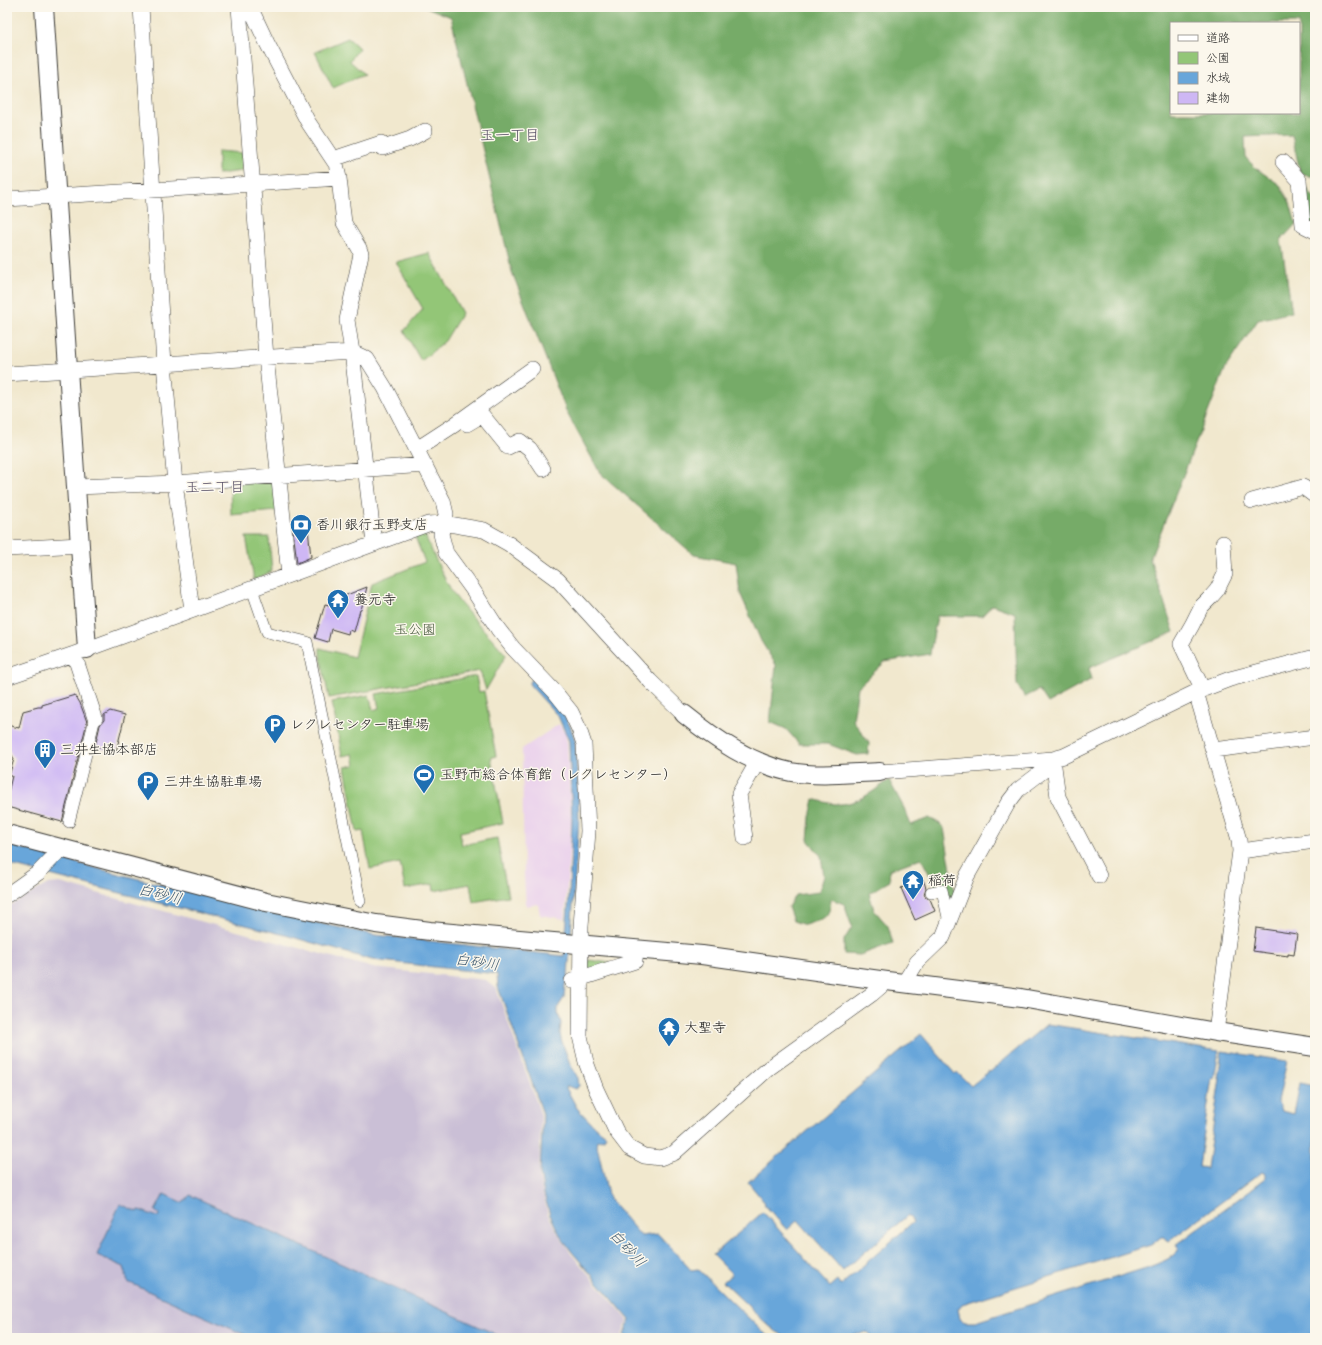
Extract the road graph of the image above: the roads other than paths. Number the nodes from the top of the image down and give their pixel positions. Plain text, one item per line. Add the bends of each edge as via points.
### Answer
1 (44, 7) edge
2 (142, 7) edge
3 (238, 7) edge
4 (250, 7) edge
5 (425, 131) dead end
6 (333, 159) junction
7 (1284, 162) dead end
8 (339, 178) junction
9 (252, 184) junction
10 (154, 190) junction
11 (55, 196) junction
12 (7, 198) edge
13 (1315, 231) edge
14 (352, 352) junction
15 (266, 357) junction
16 (164, 364) junction
17 (532, 369) dead end
18 (69, 370) junction
19 (7, 374) edge
20 (460, 420) junction
21 (417, 449) junction
22 (425, 465) junction
23 (543, 468) dead end
24 (366, 469) junction
25 (279, 475) junction
26 (175, 483) junction
27 (77, 487) junction
28 (1315, 496) edge
29 (1252, 501) dead end
30 (443, 523) junction
31 (1224, 543) dead end
32 (374, 544) junction
33 (80, 545) junction
34 (7, 549) edge
35 (289, 575) junction
36 (252, 589) junction
37 (192, 610) junction
38 (81, 652) junction
39 (1315, 658) edge
40 (7, 677) edge
41 (1200, 691) junction
42 (684, 714) joint
43 (95, 718) joint
44 (1315, 737) edge
45 (1213, 750) junction
46 (1053, 759) junction
47 (758, 761) junction
48 (880, 772) joint
49 (69, 822) dead end
50 (7, 834) edge
51 (745, 838) dead end
52 (1315, 841) edge
53 (1240, 851) junction
54 (58, 852) junction
55 (1099, 876) dead end
56 (931, 892) dead end
57 (7, 895) edge
58 (360, 901) dead end
59 (949, 922) junction
60 (572, 944) junction
61 (636, 949) junction
62 (576, 980) junction
63 (895, 982) junction
64 (1216, 1032) junction
65 (1315, 1047) edge

1 - 11 street
2 - 10 street
3 - 9 street
4 - 6 street via 308,122
5 - 6 street via 383,148 381,143
6 - 8 street
7 - 13 street via 1299,180 1303,225
8 - 9 street
8 - 14 street via 344,223 361,254 347,320
9 - 10 street
9 - 15 street
10 - 11 street
10 - 16 street
11 - 12 street
11 - 18 street
14 - 15 street
14 - 21 street via 367,359
14 - 24 street
15 - 16 street
15 - 25 street
16 - 18 street
16 - 26 street
17 - 20 street
18 - 19 street
18 - 27 street
20 - 21 street
20 - 23 street via 464,425 482,415 508,447 520,441 530,449
21 - 22 street
22 - 24 street
22 - 30 street via 443,501 446,514
24 - 25 street
24 - 32 street
25 - 26 street
25 - 35 street
26 - 27 street
26 - 37 street
27 - 33 street
28 - 29 street via 1303,487
30 - 32 street via 428,524
30 - 42 street via 484,530 509,544 558,580 650,681
30 - 60 street via 441,534 446,553 498,629 571,712 584,744 588,831
31 - 41 street via 1225,574 1217,590 1201,607 1181,644
32 - 35 street
33 - 34 street
33 - 38 street
35 - 36 street
36 - 37 street
36 - 58 street via 267,632 307,642
37 - 38 street
38 - 40 street
38 - 43 street
39 - 41 street via 1230,679
41 - 45 street
41 - 46 street
42 - 47 street via 713,737
43 - 49 street
44 - 45 street
45 - 53 street
46 - 48 street
46 - 55 street via 1058,797
46 - 59 street via 1046,768 1018,790 1008,803 967,876
47 - 48 street via 773,768 810,774
47 - 51 street via 739,794
50 - 54 street
52 - 53 street
53 - 64 street
54 - 57 street via 38,873
54 - 60 street via 266,902 376,924 430,932
56 - 59 street via 942,890
59 - 63 street via 943,937
60 - 61 street
60 - 62 street
61 - 62 street via 635,961
61 - 63 street via 702,955
62 - 63 street via 580,1036 596,1089 616,1131 629,1148 644,1156 660,1158 674,1153 769,1068 872,994
63 - 64 street via 1021,998
64 - 65 street

